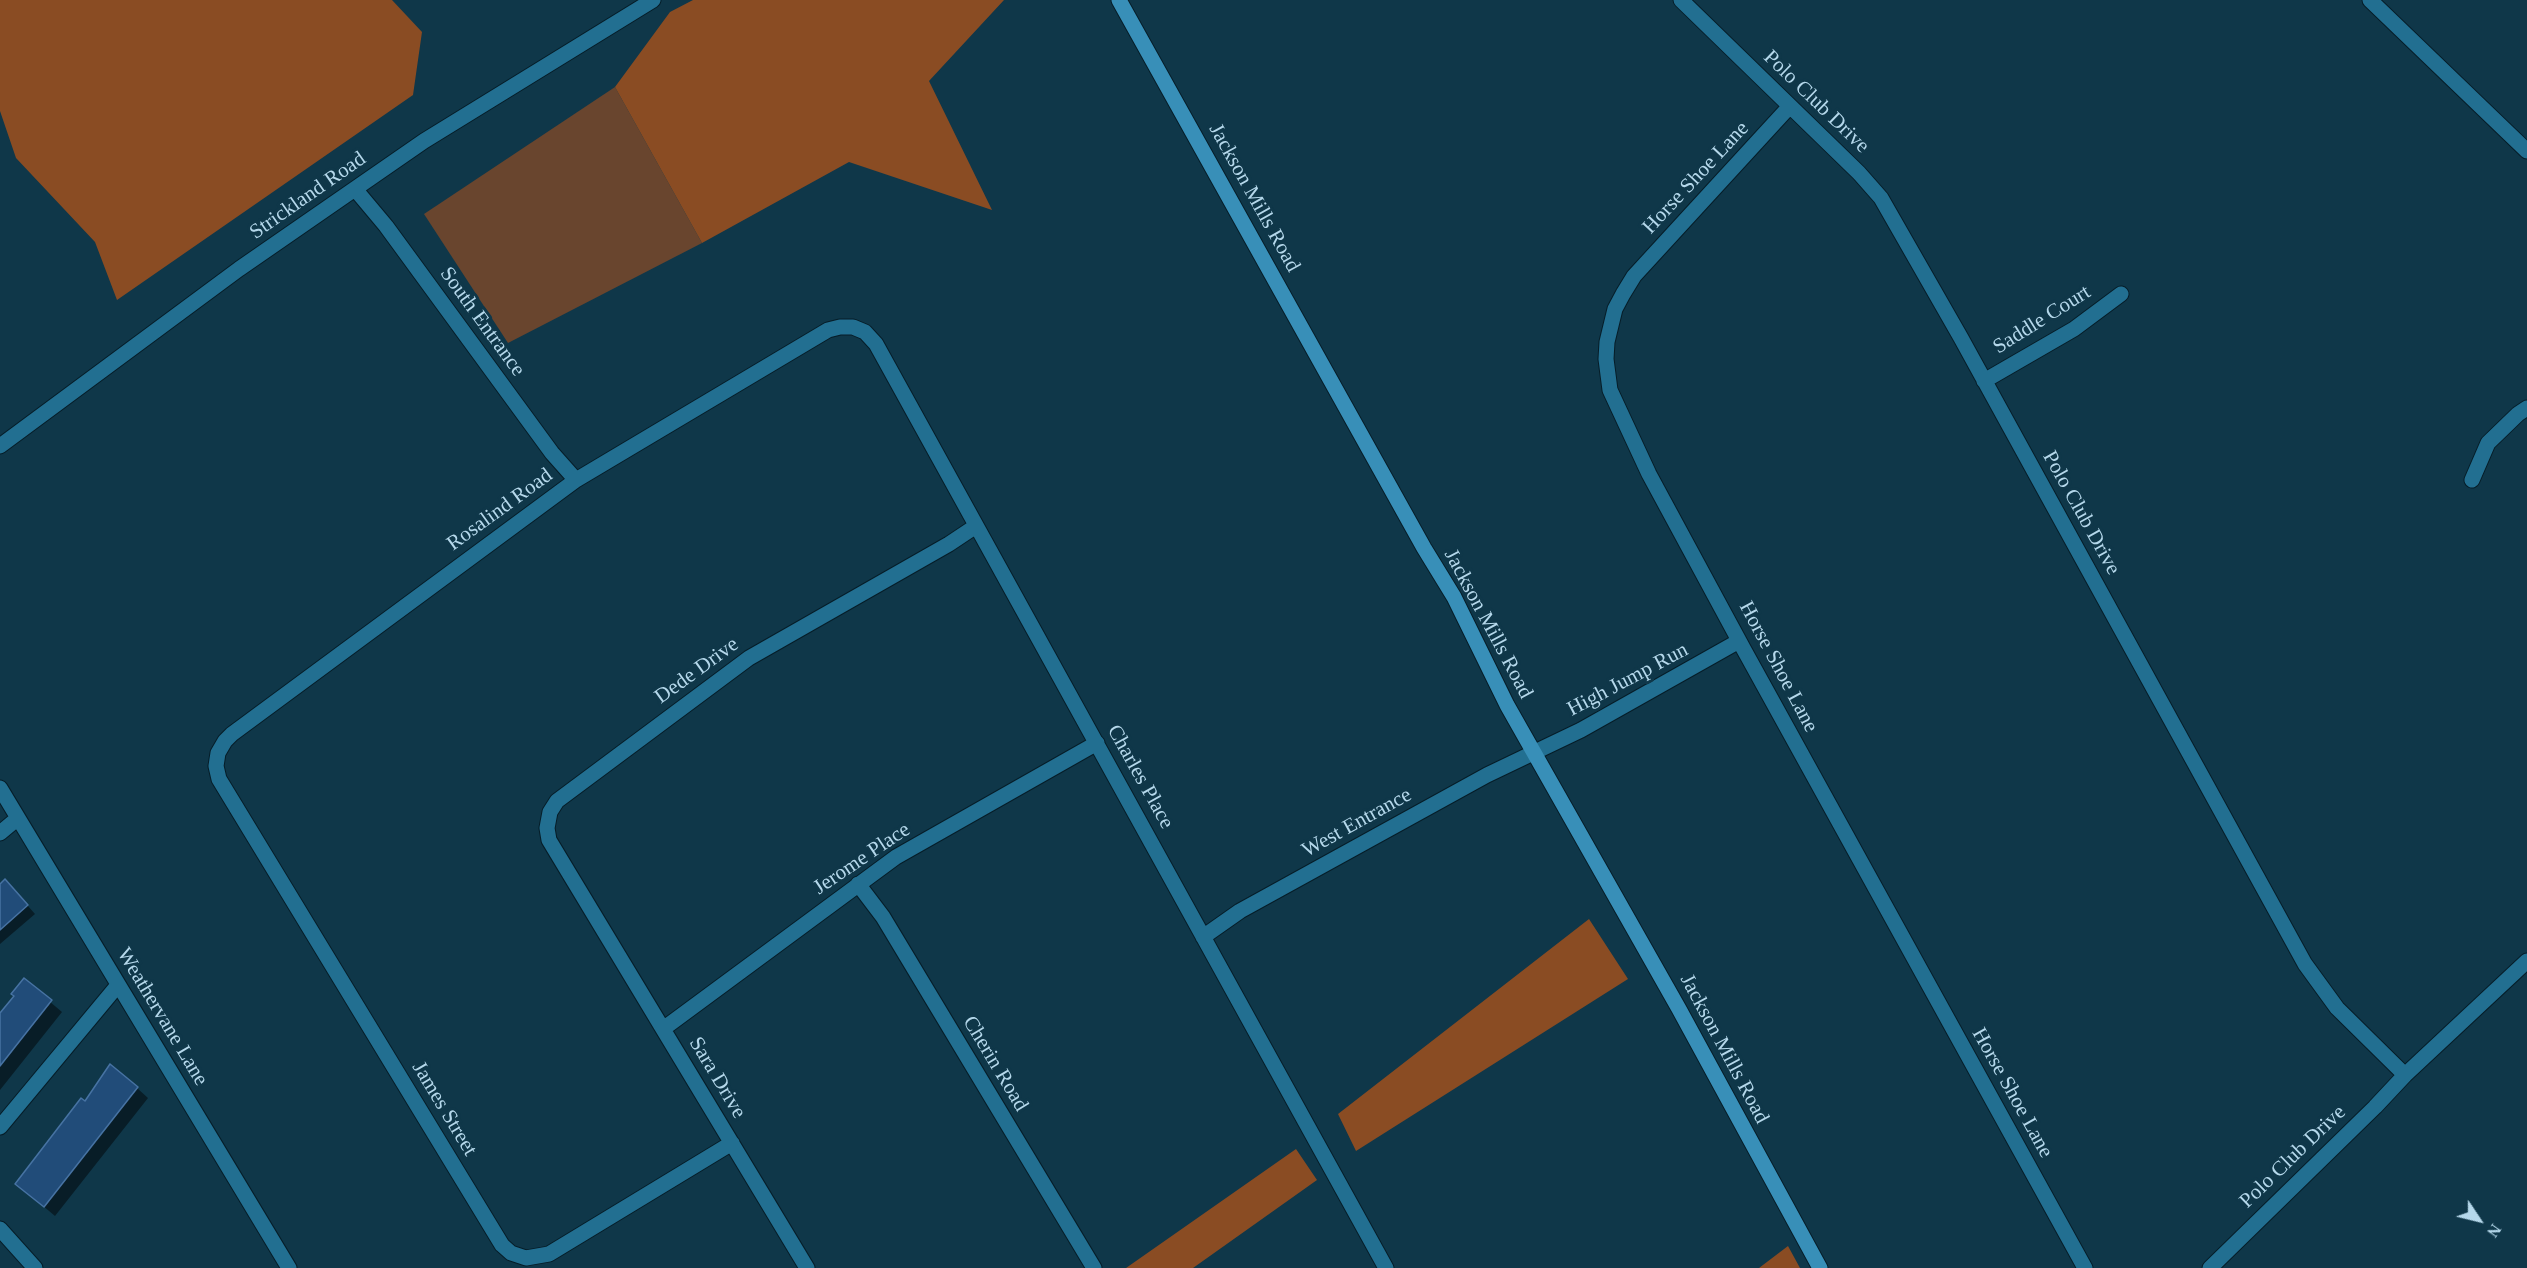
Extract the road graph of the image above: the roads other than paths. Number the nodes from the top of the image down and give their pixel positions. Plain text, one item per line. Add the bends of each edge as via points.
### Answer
1 (653, 0) edge
2 (1119, 0) edge
3 (1681, 0) edge
4 (2370, 0) edge
5 (1790, 106) junction
6 (2527, 151) edge
7 (355, 189) junction
8 (2121, 294) dead end
9 (840, 327) joint
10 (1984, 381) junction
11 (2527, 408) edge
12 (0, 446) edge
13 (576, 480) junction
14 (2472, 480) dead end
15 (976, 526) junction
16 (1739, 641) junction
17 (1097, 742) junction
18 (1534, 752) junction
19 (216, 766) joint
20 (0, 788) edge
21 (18, 818) junction
22 (0, 833) edge
23 (858, 884) junction
24 (591, 910) joint
25 (1203, 937) junction
26 (2527, 961) edge
27 (118, 985) junction
28 (663, 1029) junction
29 (2405, 1075) junction
30 (0, 1127) edge
31 (732, 1143) junction
32 (0, 1228) edge
33 (26, 1265) edge
34 (289, 1268) edge
35 (807, 1268) edge
36 (1094, 1268) edge
37 (1386, 1268) edge
38 (1820, 1268) edge
39 (2085, 1268) edge
40 (2210, 1268) edge

1 - 7 street, Strickland Road via 474,109
2 - 18 main road, Jackson Mills Road via 1454,597
3 - 5 street, Polo Club Drive
4 - 6 street
5 - 10 street, Polo Club Drive via 1881,198
5 - 16 street, Horse Shoe Lane via 1634,276 1615,309 1607,342 1607,373 1615,403
7 - 12 street, Strickland Road via 239,269
7 - 13 street, South Entrance
8 - 10 street, Saddle Court via 2074,329
9 - 13 street, Rosalind Road via 828,330
9 - 15 street, Charles Place via 865,332 876,344
10 - 29 street, Polo Club Drive via 2305,964 2337,1008
11 - 14 street via 2488,443
13 - 19 street, Rosalind Road via 232,734 218,753
15 - 17 street, Charles Place
15 - 24 street, Dede Drive via 749,658 557,801 550,812 549,840
16 - 18 street, High Jump Run via 1581,730
16 - 39 street, Horse Shoe Lane
17 - 23 street, Jerome Place via 896,857
17 - 25 street, Charles Place
18 - 25 street, West Entrance via 1251,905
18 - 38 main road, Jackson Mills Road
19 - 31 street, James Street via 219,779 502,1245 511,1253 526,1258 549,1254
20 - 21 street, Weathervane Lane
21 - 22 street
21 - 27 street, Weathervane Lane
23 - 28 street, Jerome Place
23 - 36 street, Cherin Road via 882,917
24 - 28 street, Sara Drive
25 - 37 street, Charles Place
26 - 29 street, Polo Club Drive
27 - 30 street
27 - 34 street, Weathervane Lane
28 - 31 street, Sara Drive
29 - 40 street, Polo Club Drive
31 - 35 street, Sara Drive
32 - 33 street

